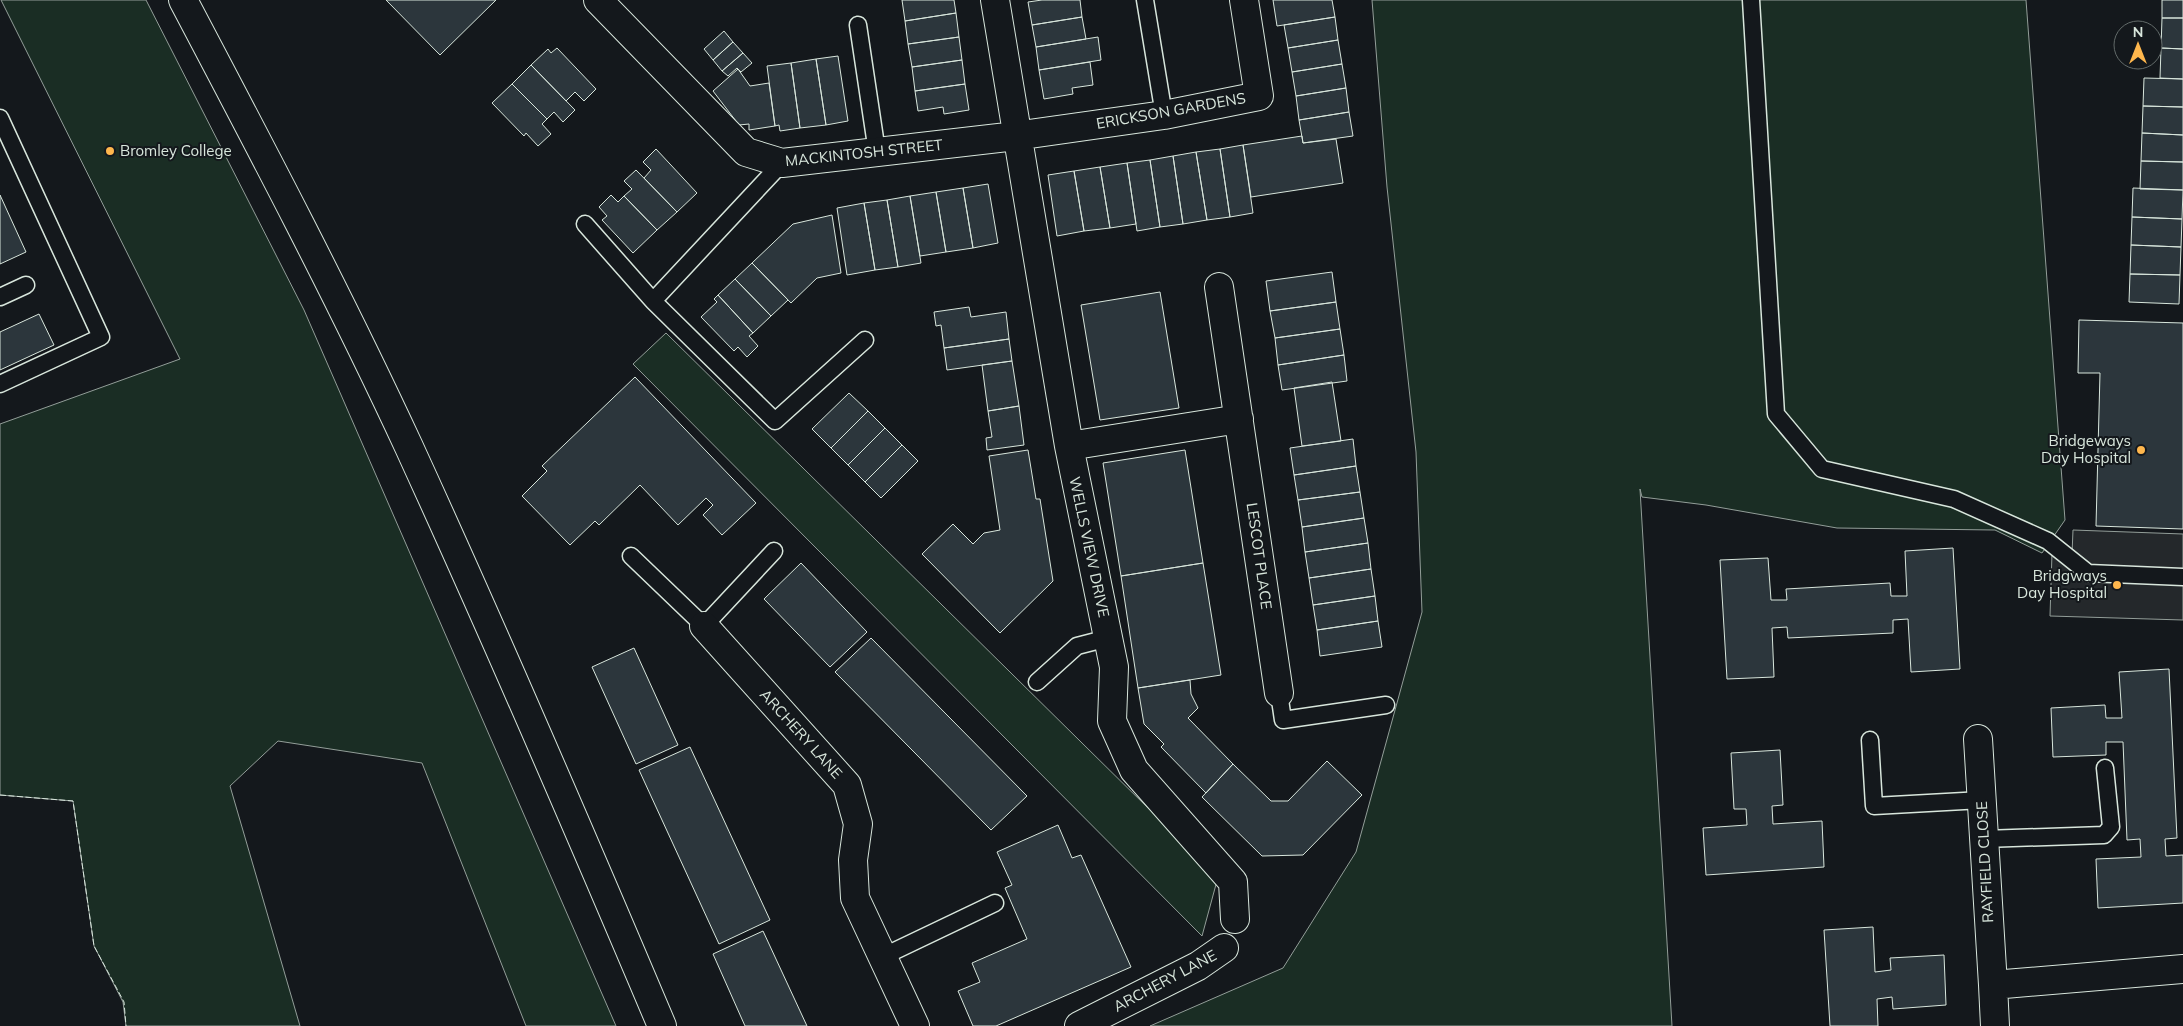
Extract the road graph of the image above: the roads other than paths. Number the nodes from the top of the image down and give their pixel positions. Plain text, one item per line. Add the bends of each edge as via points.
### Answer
1 (183, 0) edge
2 (598, 0) edge
3 (995, 0) edge
4 (1145, 0) edge
5 (1244, 0) edge
6 (1751, 0) edge
7 (858, 25) dead end
8 (1164, 115) junction
9 (0, 118) edge
10 (1016, 136) junction
11 (877, 152) junction
12 (782, 163) junction
13 (585, 224) dead end
14 (26, 285) dead end
15 (1219, 287) dead end
16 (0, 298) edge
17 (653, 301) junction
18 (865, 340) dead end
19 (0, 384) edge
20 (1239, 419) junction
21 (1068, 446) junction
22 (774, 551) dead end
23 (631, 556) dead end
24 (2183, 577) edge
25 (704, 626) junction
26 (1108, 638) junction
27 (1037, 682) dead end
28 (1279, 693) joint
29 (1386, 705) dead end
30 (1978, 739) dead end
31 (1870, 740) dead end
32 (2105, 768) dead end
33 (1982, 800) junction
34 (1984, 839) junction
35 (995, 903) dead end
36 (1235, 919) dead end
37 (1224, 948) dead end
38 (882, 957) junction
39 (2183, 969) edge
40 (1992, 985) junction
41 (662, 1026) edge
42 (915, 1026) edge
43 (1079, 1026) edge
44 (1995, 1026) edge

1 - 41 street via 294,214 408,446 509,667
2 - 12 street, MACKINTOSH STREET via 746,152
3 - 10 street, WELLS VIEW DRIVE
4 - 8 lane
5 - 8 street, ERICKSON GARDENS via 1259,96
6 - 24 lane via 1776,414 1822,469 1954,499 2048,541 2088,573
7 - 11 lane
8 - 10 street, ERICKSON GARDENS
9 - 19 lane via 101,337
10 - 11 street, MACKINTOSH STREET
10 - 21 street, WELLS VIEW DRIVE
11 - 12 street, MACKINTOSH STREET
12 - 17 lane
13 - 17 lane
14 - 16 lane
15 - 20 street, LESCOT PLACE
17 - 18 lane via 775,421
20 - 21 street
20 - 28 street, LESCOT PLACE
21 - 26 street, WELLS VIEW DRIVE
22 - 25 lane
23 - 25 lane
25 - 38 street, ARCHERY LANE via 847,785 858,824 853,860 855,898
26 - 27 lane via 1077,646
26 - 36 street, WELLS VIEW DRIVE via 1114,668 1112,721 1134,770 1233,882
28 - 29 lane via 1283,720
30 - 33 street, RAYFIELD CLOSE
31 - 33 lane via 1874,806
32 - 34 lane via 2111,827 2104,834
33 - 34 street, RAYFIELD CLOSE
34 - 40 street, RAYFIELD CLOSE
35 - 38 lane
37 - 43 street, ARCHERY LANE via 1198,966
38 - 42 street, ARCHERY LANE
39 - 40 street
40 - 44 street, RAYFIELD CLOSE

